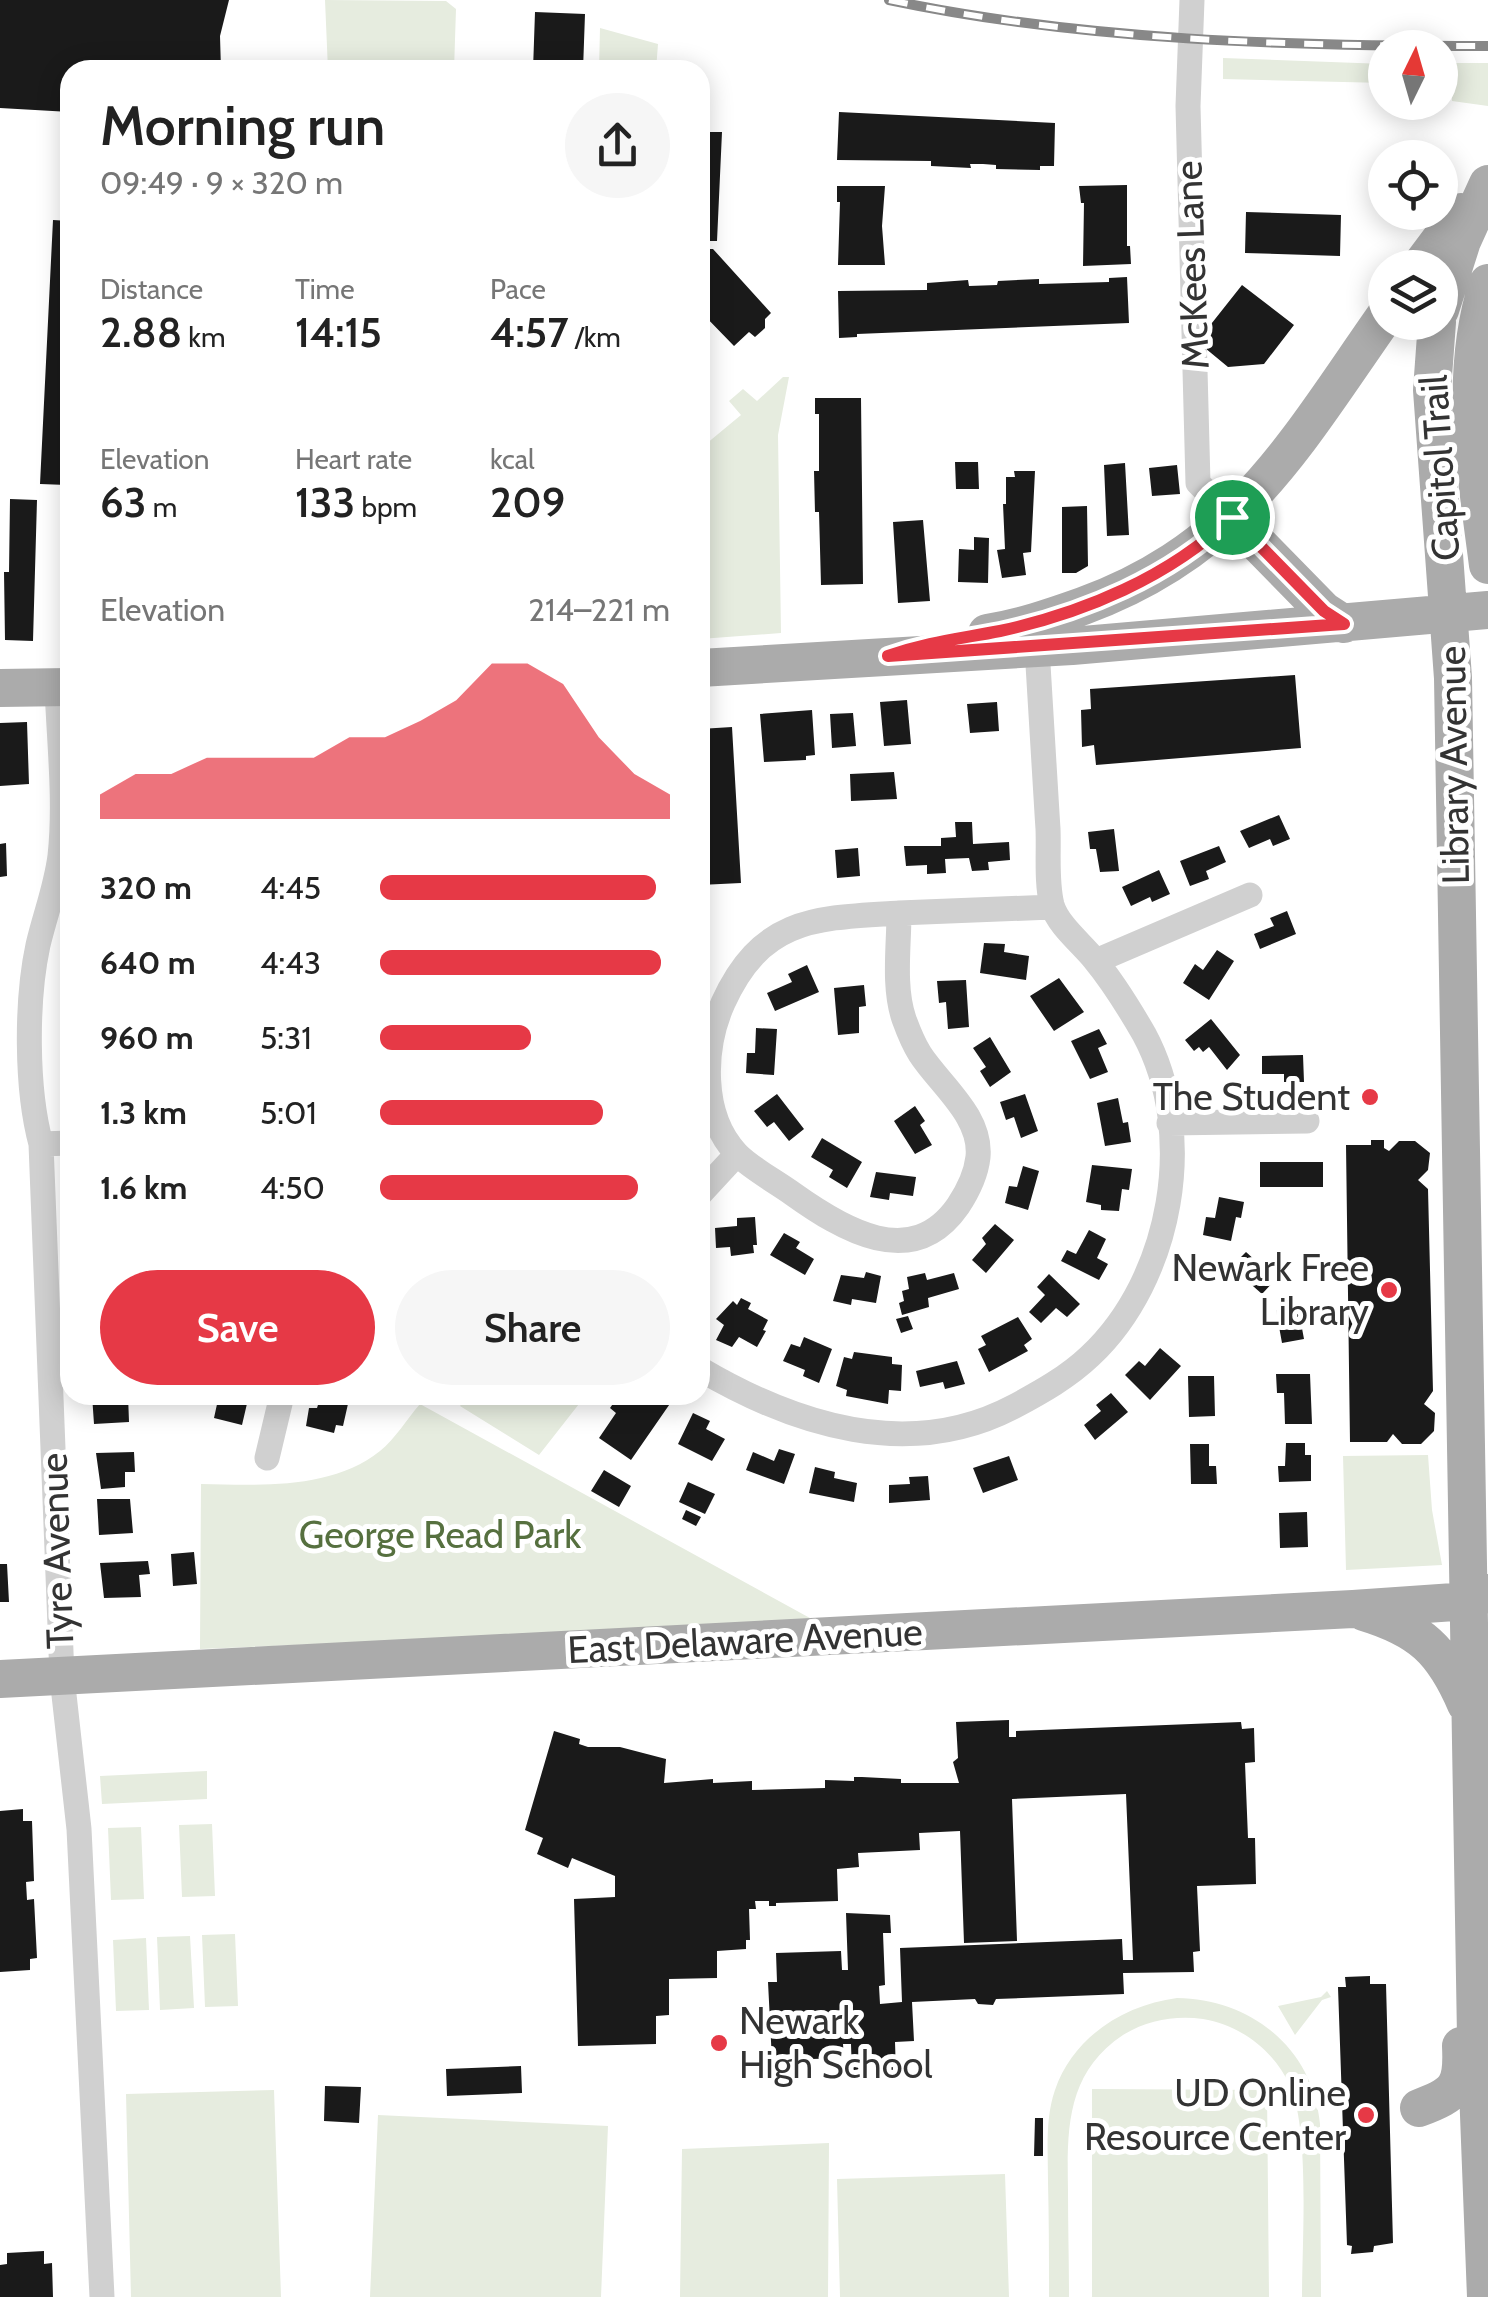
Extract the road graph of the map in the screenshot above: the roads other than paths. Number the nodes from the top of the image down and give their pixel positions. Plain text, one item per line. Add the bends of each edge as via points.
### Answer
1 (1192, 0) edge
2 (1488, 182) edge
3 (1433, 250) edge
4 (1458, 254) edge
5 (1488, 283) edge
6 (1368, 340) edge
7 (1434, 340) edge
8 (1484, 513) edge
9 (1232, 517) junction
10 (1488, 565) edge
11 (1469, 612) edge
12 (1344, 624) junction
13 (1037, 648) junction
14 (888, 656) junction
15 (710, 667) edge
16 (60, 687) edge
17 (0, 688) edge
18 (60, 857) edge
19 (1250, 895) dead end
20 (1052, 906) junction
21 (899, 913) junction
22 (1096, 961) junction
23 (710, 1050) edge
24 (710, 1076) edge
25 (1307, 1122) dead end
26 (1170, 1123) junction
27 (60, 1143) edge
28 (40, 1144) junction
29 (737, 1154) junction
30 (710, 1183) edge
31 (710, 1375) edge
32 (280, 1405) edge
33 (268, 1458) dead end
34 (1479, 1597) edge
35 (1353, 1609) junction
36 (62, 1677) junction
37 (0, 1679) edge
38 (1471, 1715) junction
39 (1474, 1870) junction
40 (1482, 2189) junction
41 (102, 2297) edge
42 (1486, 2297) edge

1 - 9 street, McKees Lane via 1188,106 1198,483
2 - 3 main road
2 - 4 main road
5 - 8 main road, Capitol Trail via 1470,370
6 - 9 main road
7 - 11 main road, Capitol Trail via 1433,408
8 - 10 main road, Capitol Trail
9 - 12 main road
9 - 14 main road via 1177,561 1113,594 1028,624
11 - 12 main road
11 - 34 main road, Library Avenue
12 - 13 main road
13 - 14 main road
13 - 20 street
14 - 15 main road
16 - 17 main road
18 - 28 street, Tyre Avenue via 30,1000
19 - 22 street
20 - 21 street
20 - 22 street
21 - 23 street via 823,917 762,947 734,980
21 - 29 street via 902,1014 920,1054 975,1133 974,1178 964,1198 932,1233 912,1240 873,1237 834,1224
22 - 26 street via 1146,1038
24 - 29 street via 721,1130
25 - 26 street
26 - 31 street via 1170,1192 1145,1282 1091,1356 1011,1408 966,1427 881,1434 802,1418
27 - 28 street
28 - 36 street, Tyre Avenue
29 - 30 street
32 - 33 street
34 - 35 main road, East Delaware Avenue
34 - 38 main road, Library Avenue
35 - 36 main road, East Delaware Avenue
35 - 38 main road via 1390,1620 1432,1646
36 - 37 main road, East Delaware Avenue
36 - 41 street, Tyre Avenue via 79,1830
38 - 39 main road, Library Avenue
39 - 40 main road, Library Avenue
39 - 40 main road via 1459,1929 1460,2082 1446,2098 1419,2108 1460,2134
40 - 42 main road, Library Avenue

